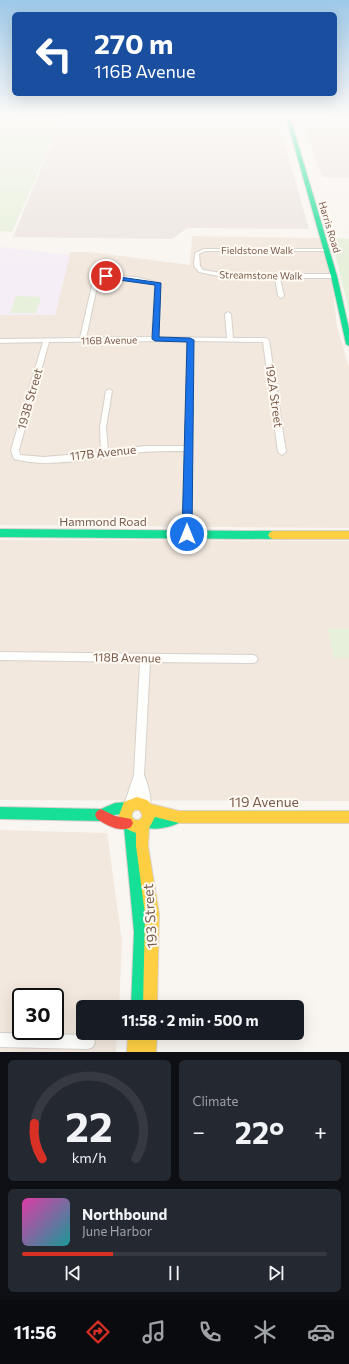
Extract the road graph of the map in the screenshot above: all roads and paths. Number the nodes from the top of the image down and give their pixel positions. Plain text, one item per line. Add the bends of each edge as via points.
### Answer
1 (302, 166) edge
2 (326, 250) junction
3 (197, 260) joint
4 (278, 276) junction
5 (334, 276) junction
6 (281, 296) dead end
7 (228, 314) dead end
8 (155, 339) junction
9 (83, 340) junction
10 (190, 340) junction
11 (230, 340) junction
12 (266, 340) joint
13 (0, 341) edge
14 (46, 341) junction
15 (349, 344) edge
16 (109, 391) dead end
17 (188, 449) junction
18 (282, 452) dead end
19 (106, 453) junction
20 (17, 457) joint
21 (0, 533) edge
22 (187, 534) junction
23 (349, 535) edge
24 (0, 656) edge
25 (145, 658) junction
26 (253, 659) dead end
27 (139, 776) junction
28 (129, 806) junction
29 (146, 807) junction
30 (0, 813) edge
31 (100, 815) junction
32 (179, 817) junction
33 (349, 817) edge
34 (144, 824) junction
35 (129, 825) junction
36 (138, 1000) edge
37 (150, 1000) edge
38 (0, 1040) edge
39 (136, 1040) edge
40 (149, 1040) edge
41 (88, 1042) dead end
42 (135, 1052) edge
43 (148, 1052) edge

1 - 2 main road, Harris Road
2 - 3 street, Fieldstone Walk via 207,250 197,253
2 - 5 main road, Harris Road
3 - 4 street, Streamstone Walk via 199,270 207,273 228,276
4 - 5 street, Streamstone Walk
4 - 6 street
5 - 15 main road, Harris Road
7 - 11 street
8 - 9 street, 116B Avenue
8 - 9 street via 158,284 102,276 96,281
8 - 10 street, 116B Avenue
9 - 14 street, 116B Avenue
10 - 11 street, 116B Avenue
10 - 17 street
11 - 12 street, 116B Avenue
12 - 18 street, 192A Street
13 - 14 street, 116B Avenue
14 - 20 street, 193B Street via 15,450
16 - 19 street via 103,427
17 - 19 street, 117B Avenue via 146,449
17 - 22 street
19 - 20 street, 117B Avenue via 48,459
21 - 22 main road, Hammond Road
22 - 23 main road, Hammond Road
24 - 25 street, 118B Avenue
25 - 26 street, 118B Avenue
25 - 27 street
27 - 28 street
27 - 29 street
28 - 29 main road via 138,803
28 - 31 main road
28 - 35 main road via 125,815
29 - 32 main road, 119 Avenue
29 - 34 main road via 148,815
30 - 31 main road
31 - 35 main road via 114,822
32 - 33 main road, 119 Avenue
32 - 34 main road, 119 Avenue
34 - 35 main road via 138,828
34 - 37 main road, 193 Street via 142,846 152,914
35 - 36 main road, 193 Street via 141,932
38 - 41 street
39 - 42 main road
40 - 43 main road

